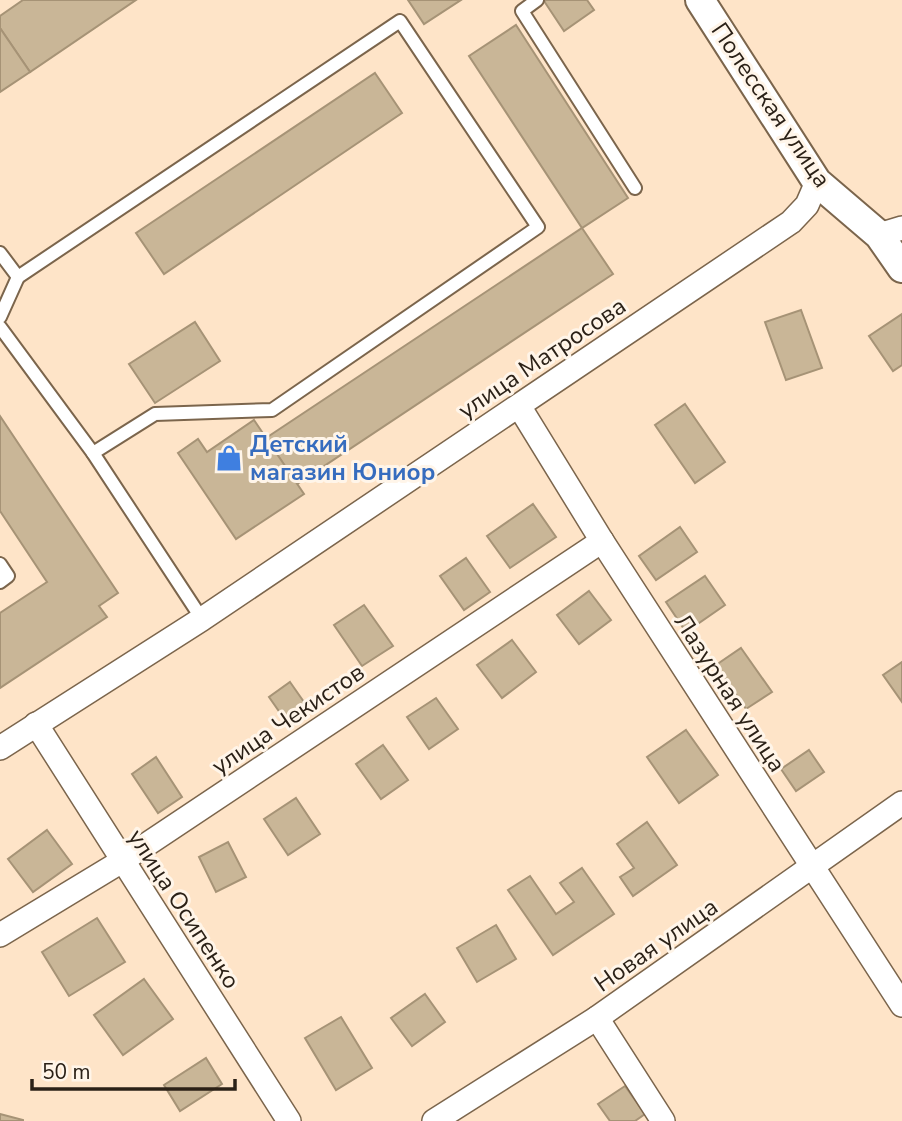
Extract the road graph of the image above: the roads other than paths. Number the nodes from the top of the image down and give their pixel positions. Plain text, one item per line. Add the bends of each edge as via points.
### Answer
1 (537, 0) edge
2 (701, 0) edge
3 (817, 182) junction
4 (635, 188) dead end
5 (891, 232) edge
6 (0, 253) edge
7 (902, 268) edge
8 (18, 277) junction
9 (0, 317) edge
10 (0, 327) edge
11 (519, 406) junction
12 (93, 453) junction
13 (602, 541) junction
14 (0, 564) edge
15 (0, 582) edge
16 (202, 619) junction
17 (36, 724) junction
18 (0, 748) edge
19 (902, 803) edge
20 (122, 861) junction
21 (811, 866) junction
22 (0, 935) edge
23 (902, 1005) edge
24 (597, 1018) junction
25 (289, 1121) edge
26 (434, 1121) edge
27 (663, 1121) edge

1 - 4 lane via 522,11
2 - 3 street, Полесская улица
3 - 5 street, Полесская улица
3 - 11 street, улица Матросова via 807,205 791,222
5 - 7 street, Полесская улица
6 - 8 lane
8 - 9 lane
8 - 12 lane via 401,21 538,227 272,410 155,414
10 - 12 lane
11 - 13 street, Лазурная улица
11 - 16 street, улица Матросова
12 - 16 lane
13 - 20 street, улица Чекистов
13 - 21 street, Лазурная улица
14 - 15 lane via 8,576
16 - 17 street, улица Матросова
17 - 18 street, улица Матросова
17 - 20 street, улица Осипенко
19 - 21 street, Новая улица
20 - 22 street, улица Чекистов
20 - 25 street, улица Осипенко
21 - 23 street, Лазурная улица
21 - 24 street, Новая улица
24 - 26 street, Новая улица
24 - 27 street

